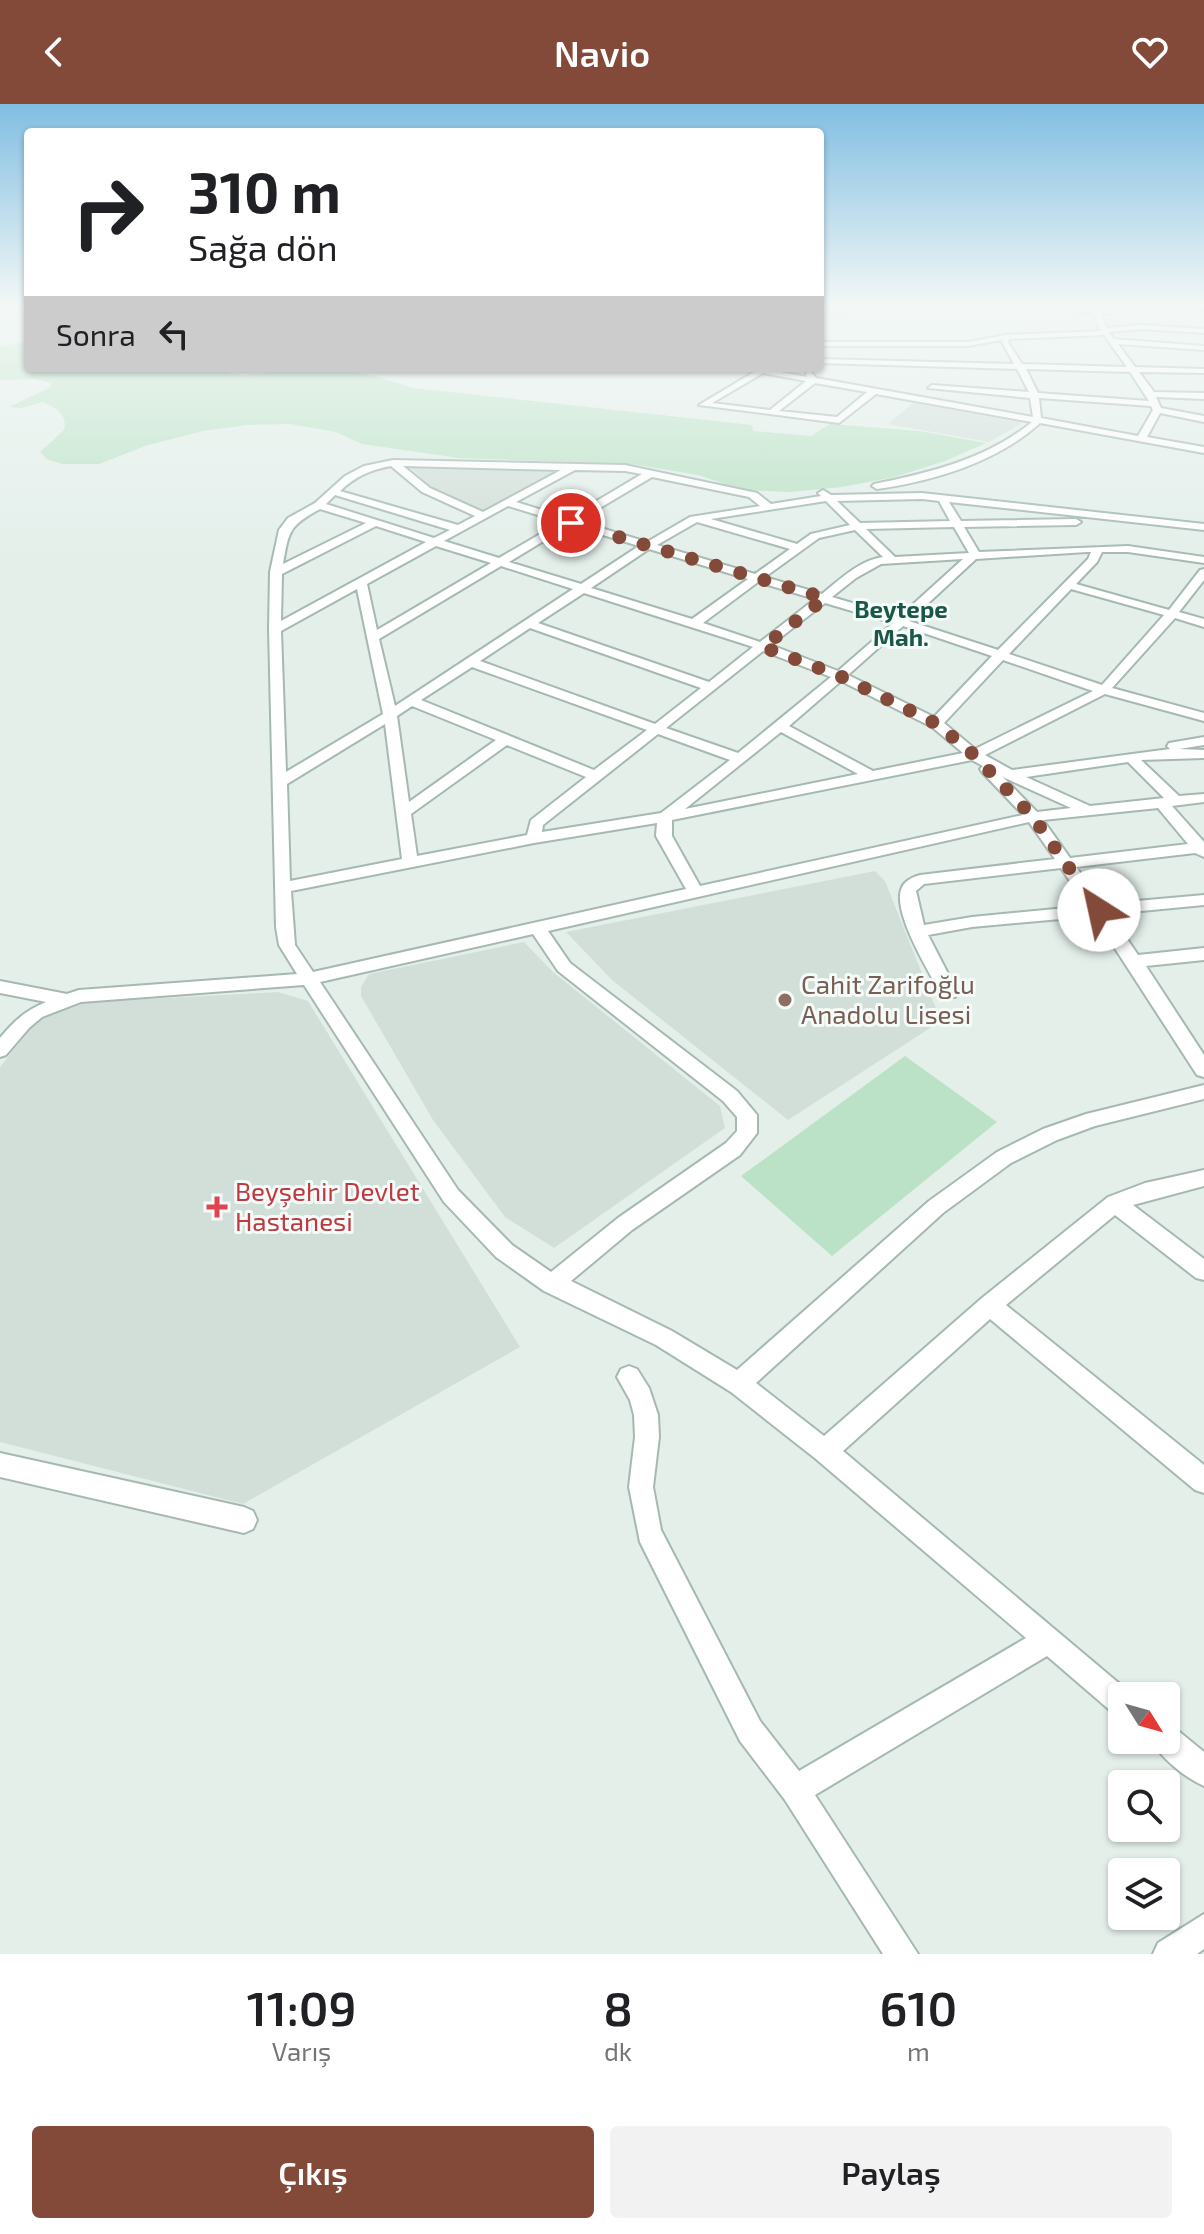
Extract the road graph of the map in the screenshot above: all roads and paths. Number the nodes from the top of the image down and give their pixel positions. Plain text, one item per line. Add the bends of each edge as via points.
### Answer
1 (728, 390) edge
2 (800, 390) edge
3 (865, 390) edge
4 (888, 390) edge
5 (930, 390) edge
6 (962, 390) edge
7 (1032, 390) edge
8 (1076, 390) edge
9 (1148, 390) edge
10 (873, 392) junction
11 (887, 394) junction
12 (1151, 394) junction
13 (1035, 396) junction
14 (1204, 396) edge
15 (1082, 400) junction
16 (922, 401) junction
17 (1156, 407) junction
18 (771, 413) junction
19 (1204, 419) edge
20 (1037, 422) junction
21 (1141, 439) junction
22 (1204, 452) edge
23 (393, 463) junction
24 (576, 466) junction
25 (1201, 466) dead end
26 (653, 472) junction
27 (706, 482) junction
28 (899, 484) junction
29 (331, 491) junction
30 (780, 493) dead end
31 (753, 495) junction
32 (824, 495) junction
33 (942, 498) junction
34 (737, 500) junction
35 (508, 503) junction
36 (765, 503) junction
37 (1004, 504) junction
38 (319, 505) junction
39 (1037, 508) junction
40 (1065, 511) junction
41 (484, 516) junction
42 (708, 516) junction
43 (694, 519) junction
44 (374, 523) junction
45 (571, 523) junction
46 (957, 523) junction
47 (1015, 523) junction
48 (857, 526) junction
49 (1204, 527) edge
50 (459, 529) junction
51 (1087, 536) junction
52 (435, 542) junction
53 (645, 547) junction
54 (798, 548) junction
55 (975, 554) junction
56 (891, 559) junction
57 (1204, 560) edge
58 (500, 563) junction
59 (276, 572) junction
60 (1204, 572) edge
61 (757, 577) junction
62 (361, 582) junction
63 (1069, 585) junction
64 (581, 588) junction
65 (825, 598) junction
66 (1172, 614) junction
67 (902, 622) junction
68 (528, 623) junction
69 (1204, 623) edge
70 (693, 624) junction
71 (275, 629) junction
72 (374, 637) junction
73 (763, 647) junction
74 (999, 655) junction
75 (470, 662) junction
76 (840, 676) junction
77 (711, 687) junction
78 (1104, 690) junction
79 (411, 701) junction
80 (390, 715) junction
81 (1204, 717) edge
82 (937, 724) junction
83 (659, 727) junction
84 (781, 727) junction
85 (506, 739) junction
86 (1204, 741) edge
87 (1157, 753) junction
88 (1204, 754) edge
89 (974, 755) junction
90 (1131, 757) junction
91 (741, 759) junction
92 (870, 775) junction
93 (1010, 775) junction
94 (596, 776) junction
95 (280, 782) junction
96 (1204, 798) edge
97 (1168, 802) junction
98 (1088, 811) junction
99 (403, 813) junction
100 (665, 817) junction
101 (1033, 817) junction
102 (534, 838) junction
103 (1202, 850) edge
104 (1065, 862) junction
105 (410, 863) junction
106 (284, 887) junction
107 (695, 892) junction
108 (1204, 900) edge
109 (1099, 910) junction
110 (537, 928) junction
111 (918, 931) junction
112 (1204, 954) edge
113 (1134, 961) junction
114 (308, 979) junction
115 (0, 987) edge
116 (949, 993) dead end
117 (67, 1000) junction
118 (0, 1050) edge
119 (1204, 1070) edge
120 (1204, 1092) edge
121 (1204, 1178) edge
122 (1115, 1203) junction
123 (1204, 1271) edge
124 (552, 1284) junction
125 (990, 1305) junction
126 (629, 1377) dead end
127 (739, 1384) junction
128 (825, 1451) junction
129 (0, 1465) edge
130 (1204, 1481) edge
131 (244, 1520) dead end
132 (1049, 1640) junction
133 (1108, 1690) edge
134 (1180, 1751) edge
135 (1204, 1771) edge
136 (795, 1790) junction
137 (1204, 1930) edge
138 (902, 1954) edge
139 (1169, 1954) edge

1 - 18 street via 703,405
2 - 18 street
3 - 10 street
4 - 11 street
5 - 16 street
6 - 13 street
7 - 13 street
8 - 15 street
9 - 12 street
10 - 11 street
10 - 18 street via 839,420
11 - 16 street
12 - 14 street
12 - 17 street
13 - 15 street
13 - 20 street
15 - 17 street
16 - 20 street
17 - 19 street
17 - 21 street
20 - 21 street
20 - 28 street via 998,447
21 - 22 street
22 - 25 street
23 - 24 street
23 - 29 street via 367,468
23 - 41 street via 426,490
24 - 26 street
24 - 35 street
26 - 27 street
26 - 45 street
27 - 31 street
27 - 34 street
28 - 32 street
28 - 39 street
29 - 38 street
29 - 50 street
30 - 32 street
31 - 34 street
31 - 36 street
32 - 33 street
32 - 36 street
32 - 48 street
33 - 37 street
33 - 46 street
34 - 36 street
34 - 42 street
35 - 41 street
35 - 45 street
36 - 42 street
37 - 39 street
37 - 47 street
38 - 44 street
38 - 59 street via 284,530
39 - 40 street
40 - 49 street
40 - 51 street
41 - 50 street
42 - 43 street
43 - 53 street
43 - 54 street
44 - 52 street
44 - 59 street
45 - 53 street
45 - 58 street
46 - 47 street
46 - 48 street
46 - 55 street
47 - 51 street
48 - 54 street via 828,531
48 - 56 street
50 - 52 street
51 - 55 street
51 - 57 street via 1128,549
51 - 63 street via 1093,560
52 - 58 street
52 - 62 street
53 - 61 street
53 - 64 street
54 - 61 street
55 - 56 street
55 - 67 street
56 - 65 street via 852,576
58 - 64 street
58 - 72 street
59 - 71 street
60 - 66 street
61 - 65 street
61 - 70 street
62 - 71 street
62 - 72 street
63 - 66 street
63 - 74 street
64 - 68 street
64 - 70 street
65 - 67 street
65 - 73 street
66 - 69 street
66 - 78 street
67 - 74 street
67 - 76 street
68 - 75 street
68 - 77 street
70 - 73 street
71 - 95 street
72 - 80 street
73 - 76 street
73 - 77 street
74 - 78 street
74 - 82 street
75 - 79 street
75 - 83 street
76 - 82 street
76 - 84 street
77 - 83 street
78 - 81 street
78 - 89 street
79 - 80 street
79 - 85 street
80 - 95 street
80 - 99 street
82 - 89 street
83 - 91 street
83 - 94 street
84 - 91 street
84 - 92 street
85 - 94 street
85 - 99 street
86 - 87 street
87 - 88 street
87 - 90 street
89 - 92 street
89 - 93 street
89 - 101 street
90 - 93 street
90 - 97 street
91 - 100 street
92 - 100 street
93 - 98 street
94 - 102 street via 536,823
95 - 106 street
96 - 97 street
97 - 98 street
97 - 103 street
98 - 101 street
99 - 105 street
100 - 102 street
100 - 107 street via 664,836
101 - 104 street
101 - 107 street
102 - 105 street
103 - 104 street
104 - 109 street
104 - 111 street via 920,880 907,895
105 - 106 street
106 - 114 street via 287,945
107 - 110 street
108 - 109 street
109 - 111 street
109 - 113 street
110 - 114 street
110 - 124 street via 564,967 730,1096 747,1115 747,1133 733,1149 625,1224
111 - 116 street
112 - 113 street
113 - 119 street
114 - 117 street
114 - 124 street via 451,1196 504,1251
115 - 117 street
117 - 118 street via 36,1013
120 - 127 street via 1117,1112 1031,1143 1001,1160 917,1222
121 - 122 street
122 - 123 street
122 - 125 street
124 - 127 street via 664,1338
125 - 128 street
125 - 130 street
126 - 136 street via 646,1415 641,1487 649,1533 750,1731
127 - 128 street
128 - 132 street
129 - 131 street
132 - 133 street
132 - 136 street
134 - 135 street
136 - 138 street
137 - 139 street

